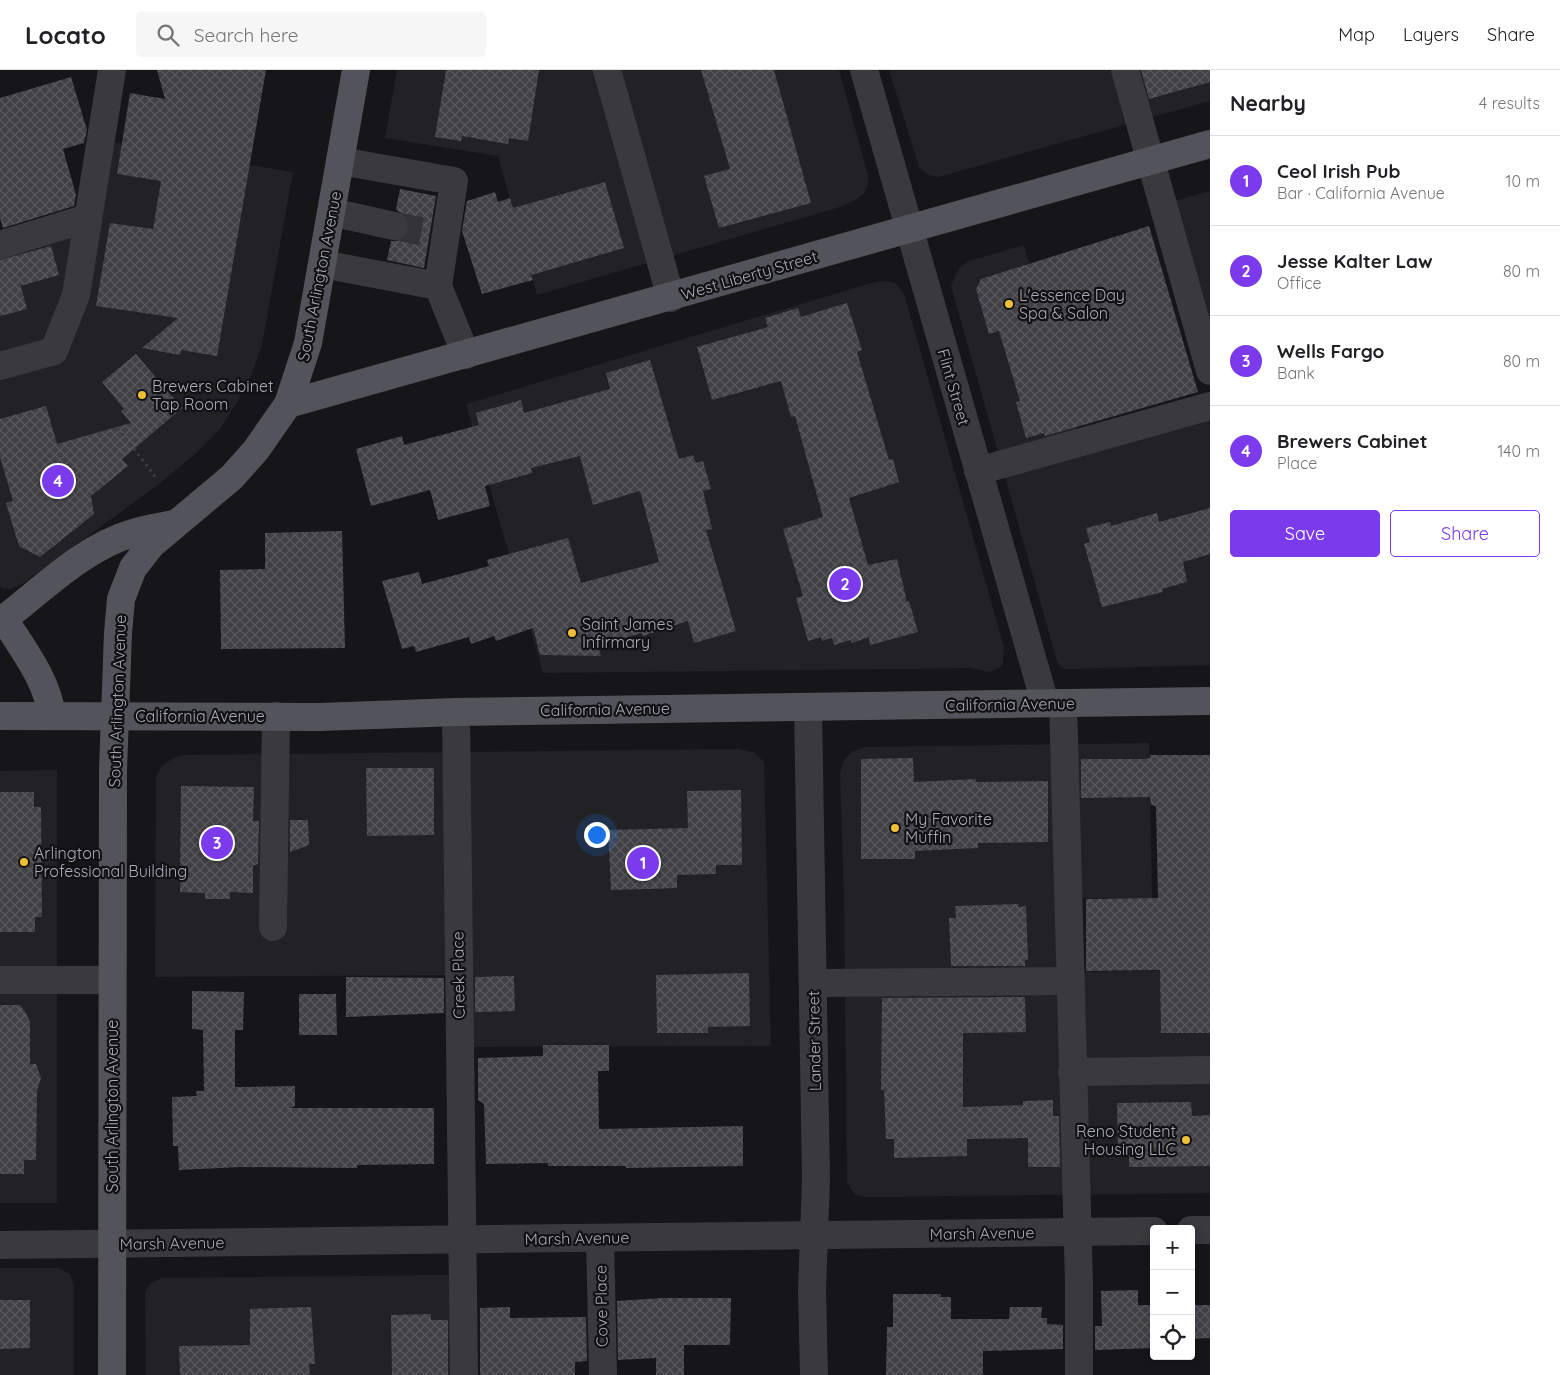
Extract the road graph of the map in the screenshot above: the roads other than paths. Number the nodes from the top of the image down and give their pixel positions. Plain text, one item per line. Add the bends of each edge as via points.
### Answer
1 (112, 70) edge
2 (356, 70) edge
3 (607, 70) edge
4 (864, 70) edge
5 (1124, 70) edge
6 (1210, 144) edge
7 (340, 161) junction
8 (1150, 161) junction
9 (331, 212) junction
10 (88, 218) junction
11 (394, 226) tunnel mouth
12 (908, 230) junction
13 (0, 245) edge
14 (322, 264) junction
15 (438, 286) junction
16 (671, 298) junction
17 (466, 355) junction
18 (0, 366) edge
19 (1210, 371) edge
20 (288, 404) junction
21 (1210, 406) edge
22 (978, 471) junction
23 (175, 524) junction
24 (1, 620) edge
25 (1210, 701) edge
26 (1054, 704) junction
27 (808, 706) junction
28 (456, 712) junction
29 (0, 716) edge
30 (52, 716) junction
31 (115, 716) junction
32 (276, 716) junction
33 (273, 927) dead end
34 (0, 980) edge
35 (112, 980) junction
36 (1070, 981) junction
37 (813, 983) junction
38 (1210, 1070) edge
39 (1072, 1072) junction
40 (1195, 1230) edge
41 (1210, 1230) edge
42 (1150, 1231) edge
43 (1077, 1232) junction
44 (814, 1235) junction
45 (600, 1238) junction
46 (461, 1239) junction
47 (112, 1243) junction
48 (0, 1245) edge
49 (112, 1375) edge
50 (464, 1375) edge
51 (603, 1375) edge
52 (814, 1375) edge
53 (1079, 1375) edge

1 - 10 street
2 - 7 main road, South Arlington Avenue
3 - 16 street
4 - 12 street, Flint Street
5 - 8 street
6 - 8 main road, West Liberty Street
7 - 9 main road, South Arlington Avenue
7 - 15 street via 454,181 438,234
8 - 12 main road, West Liberty Street
8 - 19 street
9 - 11 street
9 - 14 main road, South Arlington Avenue
10 - 13 street
10 - 18 street via 76,294 54,351
12 - 16 main road, West Liberty Street
12 - 22 street, Flint Street
14 - 15 street
14 - 20 main road, South Arlington Avenue via 308,343
15 - 17 street
16 - 17 main road, West Liberty Street
17 - 20 main road, West Liberty Street
20 - 23 main road, South Arlington Avenue via 232,478
21 - 22 street
22 - 26 street, Flint Street
23 - 24 main road via 132,533 104,546 78,561
23 - 31 main road, South Arlington Avenue via 151,545 133,568 121,599
24 - 30 main road via 42,680 50,696
25 - 26 main road, California Avenue
26 - 27 main road, California Avenue
26 - 36 street, Flint Street
27 - 28 main road, California Avenue
27 - 37 street, Lander Street
28 - 32 main road, California Avenue
28 - 46 street, Creek Place
29 - 30 main road, California Avenue
30 - 31 main road, California Avenue
31 - 32 main road, California Avenue
31 - 35 main road, South Arlington Avenue
32 - 33 street
34 - 35 street
35 - 47 main road, South Arlington Avenue
36 - 37 street
36 - 39 street, Flint Street
37 - 44 street, Lander Street
38 - 39 street
39 - 43 street, Flint Street
40 - 41 street
42 - 43 street, Marsh Avenue
43 - 44 street, Marsh Avenue
43 - 53 street, Flint Street
44 - 45 street, Marsh Avenue
44 - 52 street, Lander Street
45 - 46 street, Marsh Avenue
45 - 51 street, Cove Place
46 - 47 street, Marsh Avenue
46 - 50 street, Creek Place
47 - 48 street, Marsh Avenue
47 - 49 main road, South Arlington Avenue

